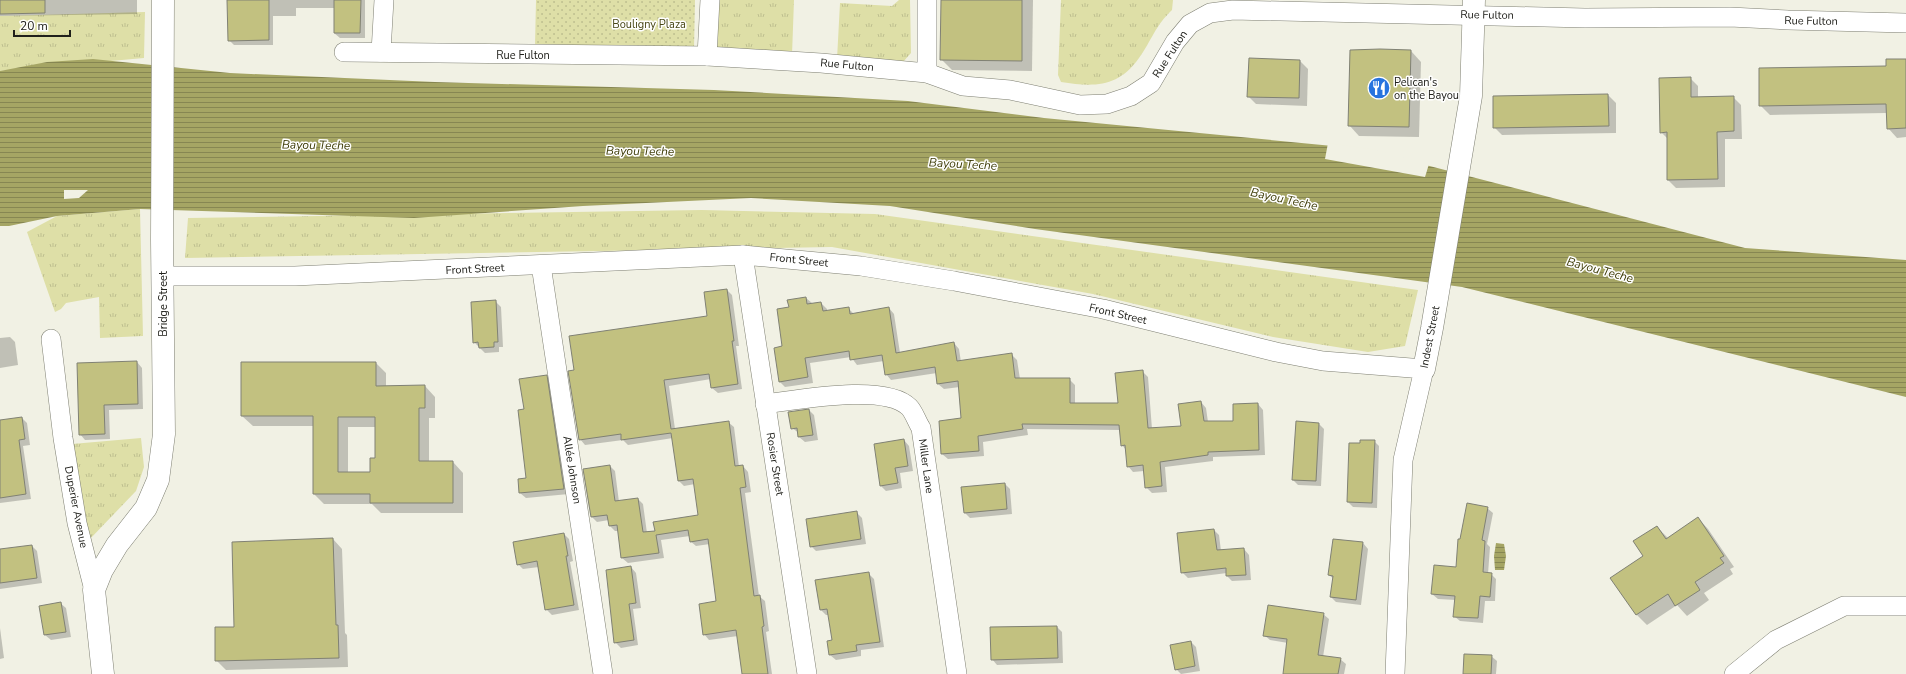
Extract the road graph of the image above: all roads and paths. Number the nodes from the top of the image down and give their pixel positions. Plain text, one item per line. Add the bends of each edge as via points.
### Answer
1 (163, 0) edge
2 (384, 0) edge
3 (710, 0) edge
4 (927, 0) edge
5 (1474, 7) edge
6 (1906, 23) edge
7 (344, 52) dead end
8 (381, 52) junction
9 (707, 56) junction
10 (927, 73) junction
11 (743, 255) junction
12 (541, 265) junction
13 (164, 276) junction
14 (51, 339) dead end
15 (1424, 369) junction
16 (765, 404) junction
17 (94, 590) junction
18 (1906, 606) edge
19 (103, 674) edge
20 (603, 674) edge
21 (807, 674) edge
22 (957, 674) edge
23 (1395, 674) edge
24 (1734, 674) edge

1 - 13 main road, Bridge Street
2 - 8 street
3 - 9 street
4 - 10 street
5 - 6 street, Rue Fulton via 1585,18 1730,17
5 - 10 street, Rue Fulton via 1352,14 1233,10 1210,13 1190,24 1175,42 1151,83 1131,96 1107,104 1080,105 1010,90 963,86
5 - 15 main road, Indest Street via 1471,96
7 - 8 street, Rue Fulton
8 - 9 street, Rue Fulton
9 - 10 street, Rue Fulton
11 - 12 street, Front Street
11 - 15 street, Front Street via 861,266 954,281 1103,309 1276,352 1323,361
11 - 16 street, Rosier Street
12 - 13 street, Front Street via 295,276
12 - 20 street, Allée Johnson
13 - 17 main road, Bridge Street via 164,434 158,480 146,508 117,545
14 - 17 street, Duperier Avenue via 77,523
15 - 23 street, Indest Street via 1403,460
16 - 21 street, Rosier Street
16 - 22 street, Miller Lane via 864,393 888,396 909,407 921,428
17 - 19 main road, Duperier Avenue
18 - 24 street via 1844,606 1776,640

